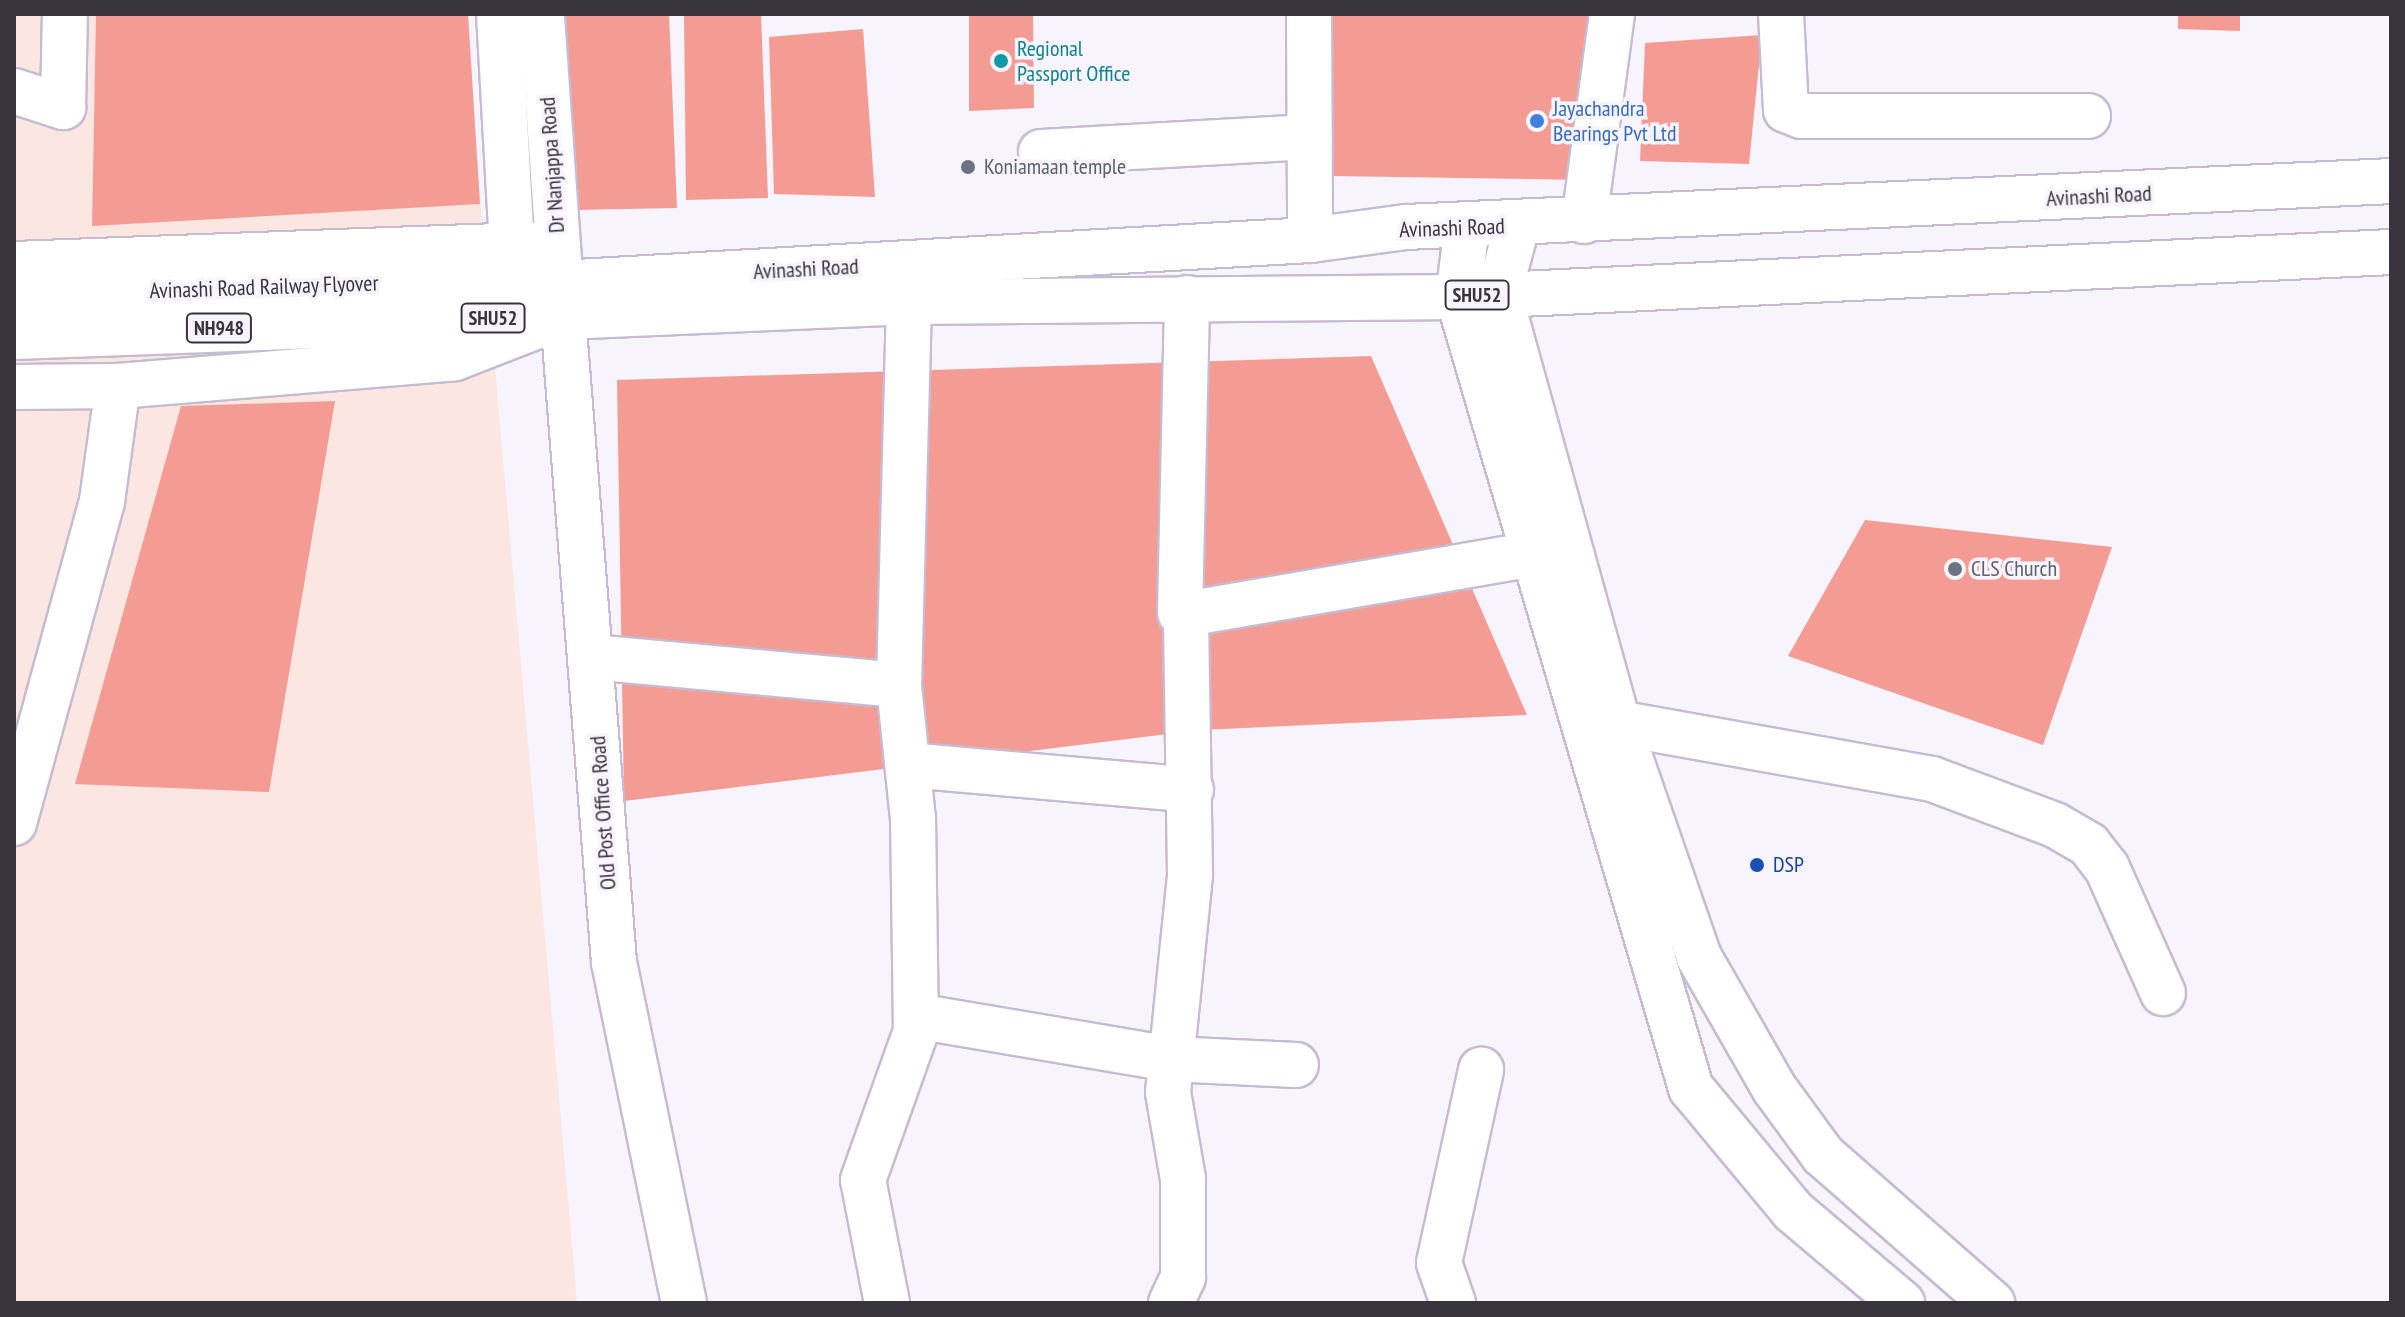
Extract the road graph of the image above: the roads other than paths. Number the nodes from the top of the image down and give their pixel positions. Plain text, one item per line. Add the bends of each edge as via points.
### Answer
1 (65, 14) edge
2 (499, 14) edge
3 (542, 14) edge
4 (1309, 14) edge
5 (1612, 14) edge
6 (1781, 14) edge
7 (14, 91) edge
8 (2088, 116) dead end
9 (1310, 137) junction
10 (1041, 152) dead end
11 (2391, 181) edge
12 (1584, 221) junction
13 (1467, 226) junction
14 (1517, 226) junction
15 (1310, 240) junction
16 (2391, 252) edge
17 (14, 264) edge
18 (514, 265) junction
19 (560, 281) junction
20 (1478, 295) junction
21 (14, 297) edge
22 (1187, 298) junction
23 (421, 300) junction
24 (909, 302) junction
25 (14, 337) edge
26 (118, 386) junction
27 (14, 387) edge
28 (1529, 555) junction
29 (1180, 613) dead end
30 (591, 657) junction
31 (899, 685) junction
32 (1618, 723) junction
33 (908, 765) junction
34 (1191, 790) junction
35 (14, 823) edge
36 (2163, 993) dead end
37 (916, 1016) junction
38 (1170, 1059) junction
39 (1296, 1065) dead end
40 (1481, 1070) dead end
41 (684, 1303) edge
42 (887, 1303) edge
43 (1171, 1303) edge
44 (1453, 1303) edge
45 (1902, 1303) edge
46 (1992, 1303) edge

1 - 7 main road via 63,107
2 - 18 main road, Dr Nanjappa Road
3 - 19 main road, Dr Nanjappa Road
4 - 9 main road
5 - 12 main road
6 - 8 main road via 1786,110 1802,116
9 - 10 main road
9 - 15 main road
11 - 12 main road, Avinashi Road / SHU52
12 - 14 main road, Avinashi Road / SHU52
13 - 14 main road, Avinashi Road / SHU52
13 - 15 main road, Avinashi Road / SHU52
13 - 20 main road
14 - 20 main road
15 - 19 main road, Avinashi Road / SHU52
16 - 20 main road, Avinashi Road / SHU52
17 - 18 main road
18 - 19 main road
18 - 23 main road, Avinashi Road Railway Flyover / NH948
19 - 23 main road, Avinashi Road Railway Flyover / SHU52
19 - 24 main road, Avinashi Road / SHU52
19 - 26 main road via 455,358
19 - 30 main road, Old Post Office Road
20 - 22 main road, Avinashi Road / SHU52
20 - 28 main road
20 - 32 main road
21 - 23 main road, Avinashi Road Railway Flyover / NH948
22 - 24 main road, Avinashi Road / SHU52
22 - 29 main road
23 - 25 main road, Avinashi Road Railway Flyover / NH948
24 - 31 main road
26 - 27 main road
26 - 35 main road via 102,501
28 - 34 main road via 1186,614
28 - 45 main road via 1691,1088 1793,1211
30 - 31 main road
30 - 41 main road, Old Post Office Road via 614,962
31 - 33 main road
32 - 36 main road via 1932,779 2055,825 2089,845 2107,868
32 - 46 main road via 1699,957 1774,1088 1823,1155
33 - 34 main road
33 - 37 main road
34 - 38 main road
37 - 38 main road
37 - 42 main road via 863,1180
38 - 39 main road
38 - 43 main road via 1168,1092 1183,1179 1183,1277
40 - 44 main road via 1439,1263

